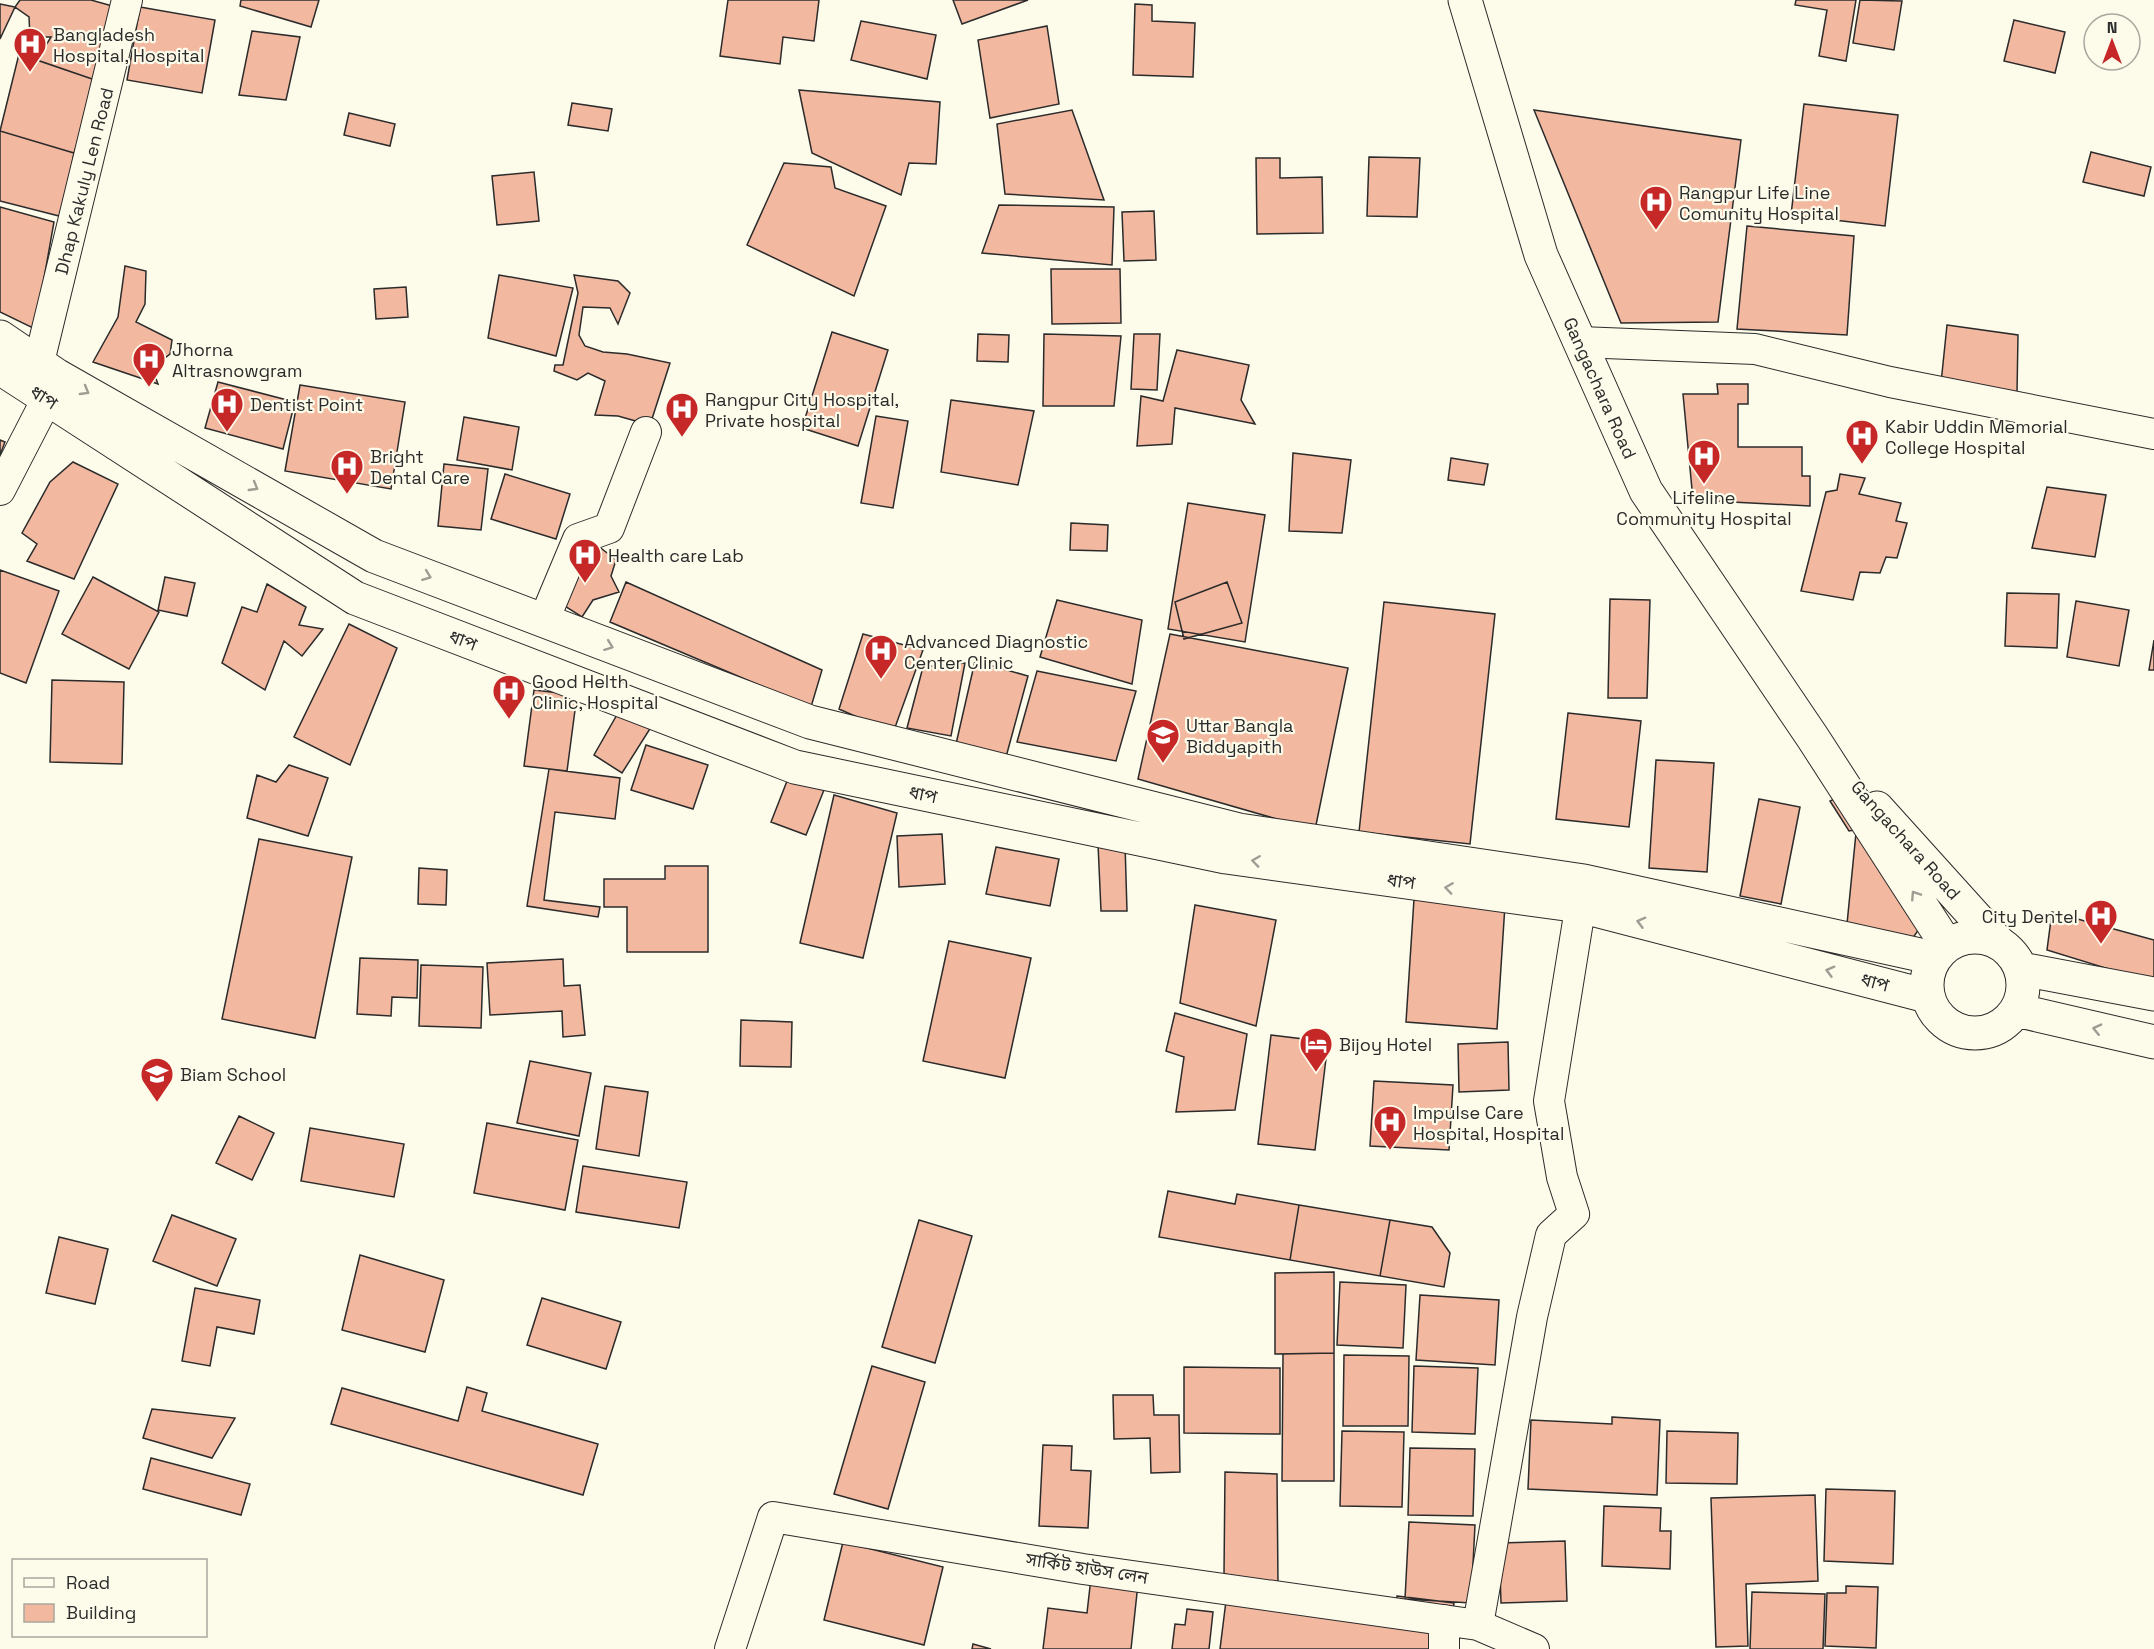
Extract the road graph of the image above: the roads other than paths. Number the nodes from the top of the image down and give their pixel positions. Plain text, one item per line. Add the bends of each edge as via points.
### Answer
1 (127, 0) edge
2 (1465, 0) edge
3 (0, 337) edge
4 (1580, 342) junction
5 (0, 368) edge
6 (47, 379) junction
7 (646, 432) dead end
8 (2154, 434) edge
9 (0, 490) edge
10 (544, 620) junction
11 (1813, 738) junction
12 (1582, 893) junction
13 (1998, 942) junction
14 (1940, 951) junction
15 (2021, 969) junction
16 (2154, 994) edge
17 (1927, 996) junction
18 (2016, 1010) junction
19 (2154, 1042) edge
20 (1478, 1625) junction
21 (1444, 1635) edge
22 (730, 1649) edge
23 (1534, 1649) edge

1 - 6 street, Dhap Kakuly Len Road
2 - 4 main road, Gangachara Road via 1542,255
3 - 6 main road, ধাপ
4 - 8 street via 1755,349 1890,382
4 - 11 main road, Gangachara Road via 1646,491
5 - 6 main road, ধাপ
6 - 9 street, Dhap Kakuly Len Road
6 -> 10 main road, ধাপ via 374,556
12 -> 6 main road, ধাপ via 1227,857 795,767 355,598
7 - 10 street via 609,528 578,539
10 -> 12 main road, ধাপ via 810,722 1239,830
11 - 13 main road, Gangachara Road
14 -> 11 main road, Gangachara Road
12 - 14 main road, ধাপ
17 -> 12 main road, ধাপ
12 - 20 street via 1550,1101 1562,1177 1574,1214 1551,1235 1532,1317
13 - 14 main road, ধাপ via 1981,936 1963,937
13 - 15 main road via 2012,953
14 - 17 main road via 1928,969
15 - 16 main road
15 - 18 main road via 2024,983
17 - 18 main road via 1935,1013 1949,1026 1967,1033 1986,1032 2003,1024
19 -> 18 main road
20 - 21 street, সার্কিট হাউস লেন
20 - 23 street, সার্কিট হাউস লেন
21 - 22 street, সার্কিট হাউস লেন via 773,1517

